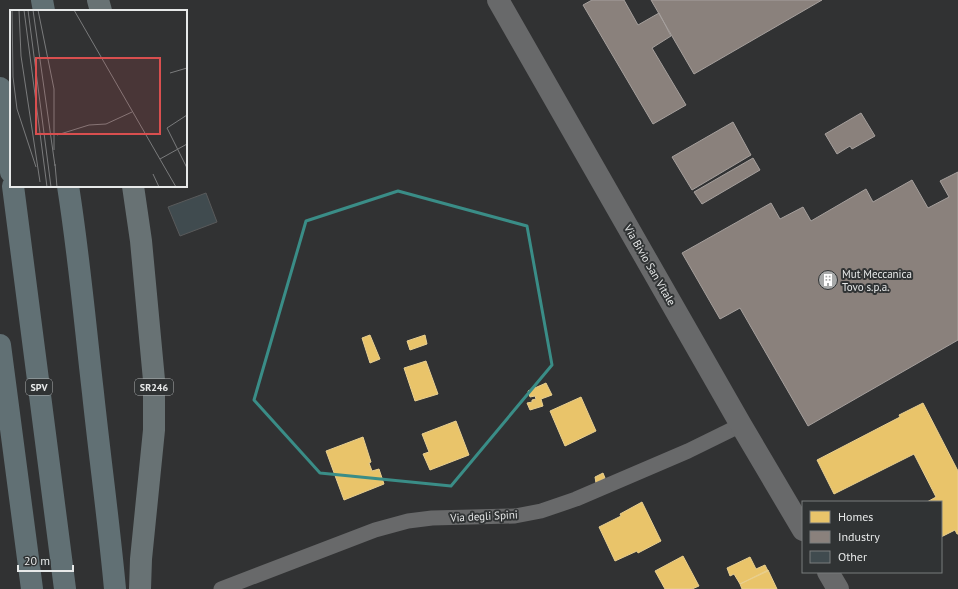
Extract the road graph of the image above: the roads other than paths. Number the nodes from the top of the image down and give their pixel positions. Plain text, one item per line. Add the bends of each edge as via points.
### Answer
1 (42, 0) edge
2 (98, 0) edge
3 (498, 0) edge
4 (44, 10) edge
5 (101, 10) edge
6 (0, 88) edge
7 (10, 164) edge
8 (13, 187) edge
9 (68, 187) edge
10 (133, 187) edge
11 (0, 345) edge
12 (741, 425) junction
13 (802, 528) edge
14 (829, 573) edge
15 (32, 589) edge
16 (65, 589) edge
17 (115, 589) edge
18 (140, 589) edge
19 (221, 589) edge
20 (838, 589) edge

1 - 4 highway
2 - 5 main road
3 - 12 main road, Via Bivio San Vitale
6 - 7 highway
8 - 16 highway, SPV
9 - 17 highway via 82,285
10 - 18 main road, SR246 via 141,241 154,380 154,430
11 - 15 highway
12 - 13 main road, Via Bivio San Vitale
12 - 19 street, Via degli Spini via 688,451 576,499 541,511 515,516 432,518 402,523 375,530
14 - 20 main road

